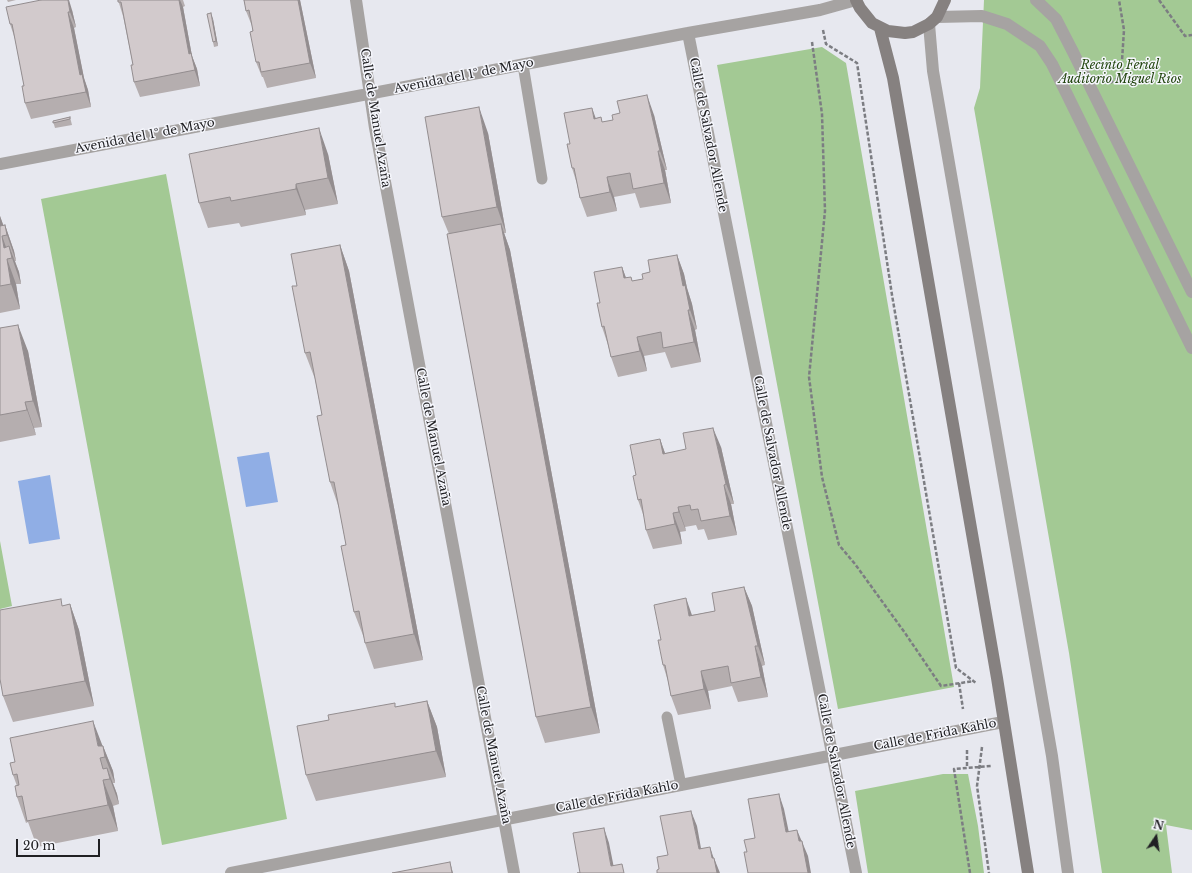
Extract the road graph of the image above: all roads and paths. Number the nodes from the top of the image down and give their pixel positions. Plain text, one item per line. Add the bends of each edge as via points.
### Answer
1 (356, 0) edge
2 (856, 0) edge
3 (946, 0) edge
4 (1119, 0) edge
5 (1159, 0) edge
6 (1037, 1) edge
7 (820, 10) junction
8 (933, 21) junction
9 (880, 28) junction
10 (688, 33) junction
11 (1192, 35) edge
12 (812, 42) dead end
13 (523, 64) junction
14 (1105, 86) dead end
15 (369, 94) junction
16 (0, 164) edge
17 (542, 179) dead end
18 (1192, 292) edge
19 (1192, 348) edge
20 (997, 678) junction
21 (975, 681) junction
22 (977, 688) dead end
23 (667, 717) dead end
24 (1003, 722) junction
25 (985, 725) junction
26 (833, 755) junction
27 (954, 769) dead end
28 (681, 785) junction
29 (505, 819) junction
30 (231, 873) edge
31 (514, 873) edge
32 (856, 873) edge
33 (970, 873) edge
34 (989, 873) edge
35 (1028, 873) edge
36 (1068, 873) edge

1 - 15 street, Calle de Manuel Azaña
2 - 7 street, Avenida del 1º de Mayo
2 - 9 street via 865,16
3 - 8 street
4 - 14 path via 1124,30 1121,76
5 - 11 path via 1185,36
6 - 18 street via 1056,19
7 - 10 street, Avenida del 1º de Mayo
7 - 21 path via 826,44 856,63 892,295 956,668
8 - 9 street via 905,33
8 - 19 street via 982,16 1007,24 1040,46 1052,64
8 - 36 street via 934,79 1052,756
9 - 20 street via 893,78
10 - 13 street, Avenida del 1º de Mayo
10 - 26 street, Calle de Salvador Allende
12 - 21 path via 822,114 825,211 809,377 822,477 839,545 941,686
13 - 15 street, Avenida del 1º de Mayo
13 - 17 lane
15 - 16 street, Avenida del 1º de Mayo
15 - 29 street, Calle de Manuel Azaña
20 - 21 path
20 - 24 street
21 - 22 path
23 - 28 lane
24 - 25 street, Calle de Frida Kahlo
24 - 35 street
25 - 26 street, Calle de Frida Kahlo
25 - 34 path via 977,786
26 - 28 street, Calle de Frida Kahlo
26 - 32 street, Calle de Salvador Allende
27 - 33 path
28 - 29 street, Calle de Frida Kahlo
29 - 30 street, Calle de Frida Kahlo
29 - 31 street, Calle de Manuel Azaña

